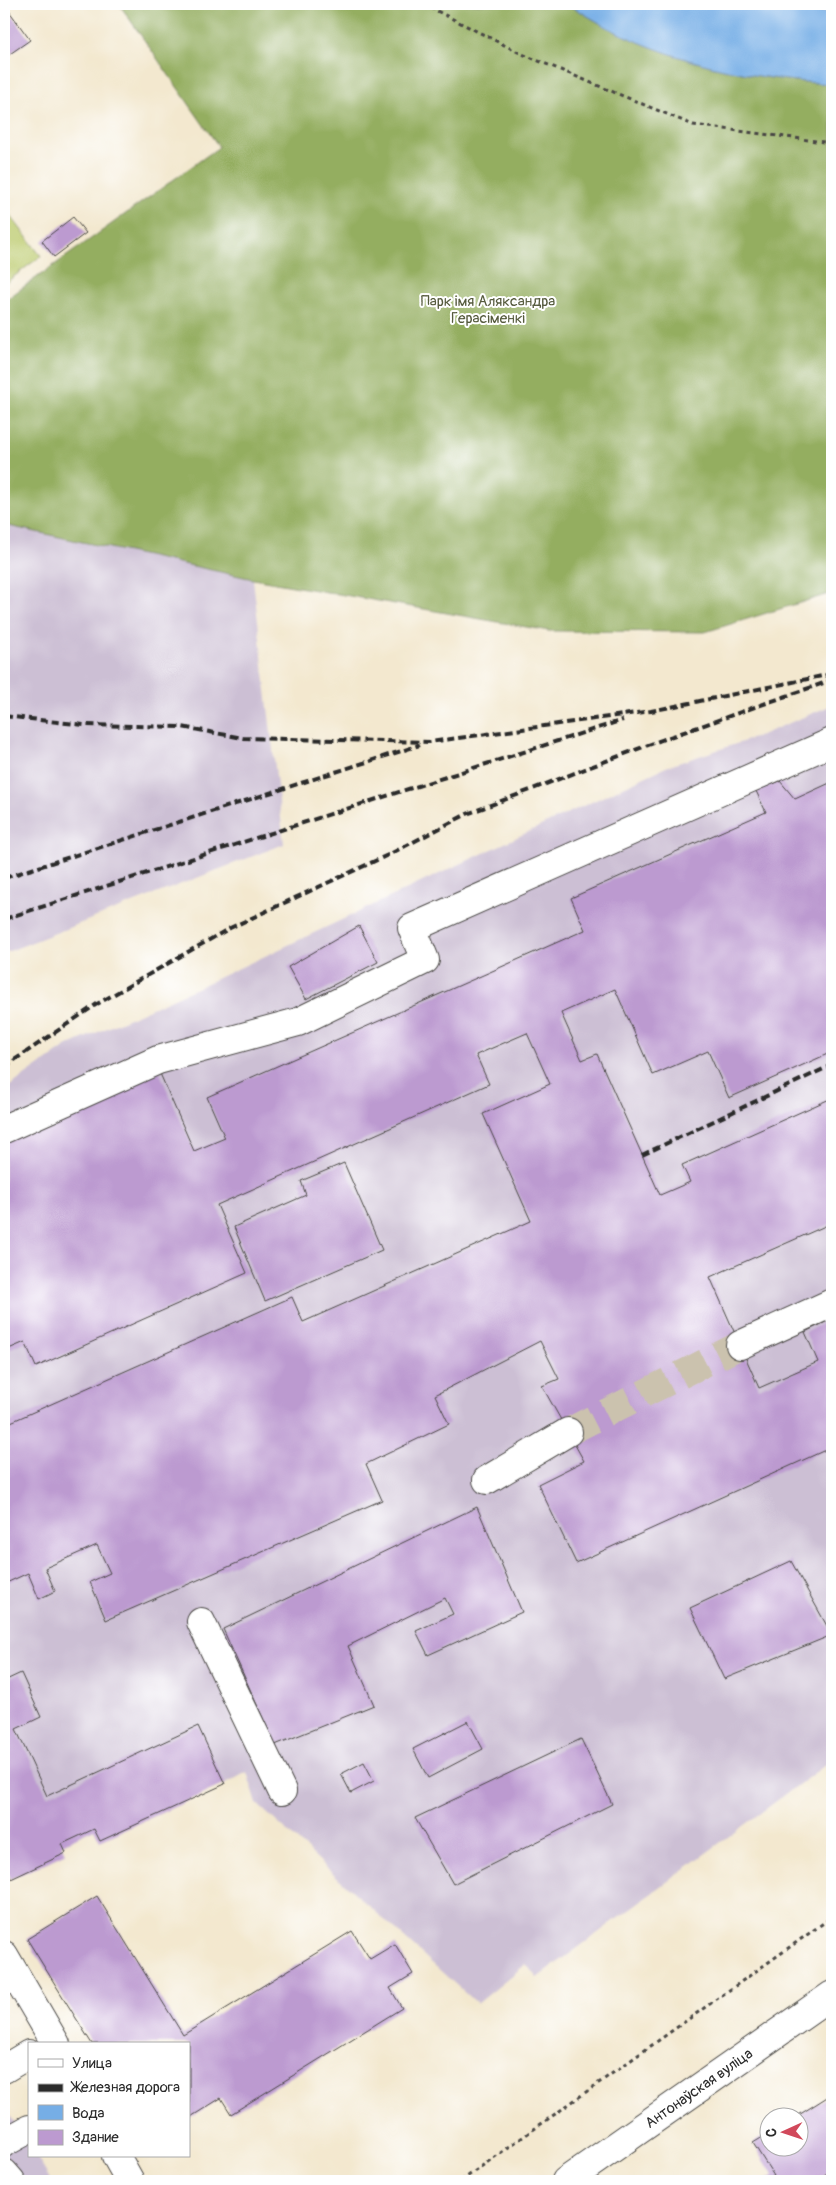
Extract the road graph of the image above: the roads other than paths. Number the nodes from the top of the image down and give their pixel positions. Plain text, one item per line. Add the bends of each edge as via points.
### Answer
1 (832, 742) edge
2 (4, 1129) edge
3 (832, 1304) edge
4 (740, 1345) tunnel mouth
5 (568, 1432) tunnel mouth
6 (486, 1480) dead end
7 (200, 1622) dead end
8 (282, 1791) dead end
9 (4, 1956) edge
10 (832, 1995) edge
11 (52, 2042) edge
12 (28, 2055) edge
13 (4, 2069) edge
14 (28, 2130) edge
15 (4, 2143) edge
16 (117, 2158) edge
17 (4, 2173) edge
18 (11, 2181) edge
19 (130, 2181) edge
20 (566, 2181) edge

1 - 2 street via 412,928 425,960 298,1022 158,1060
3 - 4 street
5 - 6 street
7 - 8 street
9 - 11 street
10 - 20 street, Антонаўская вуліца
12 - 13 street
14 - 15 street
16 - 19 street
17 - 18 street

